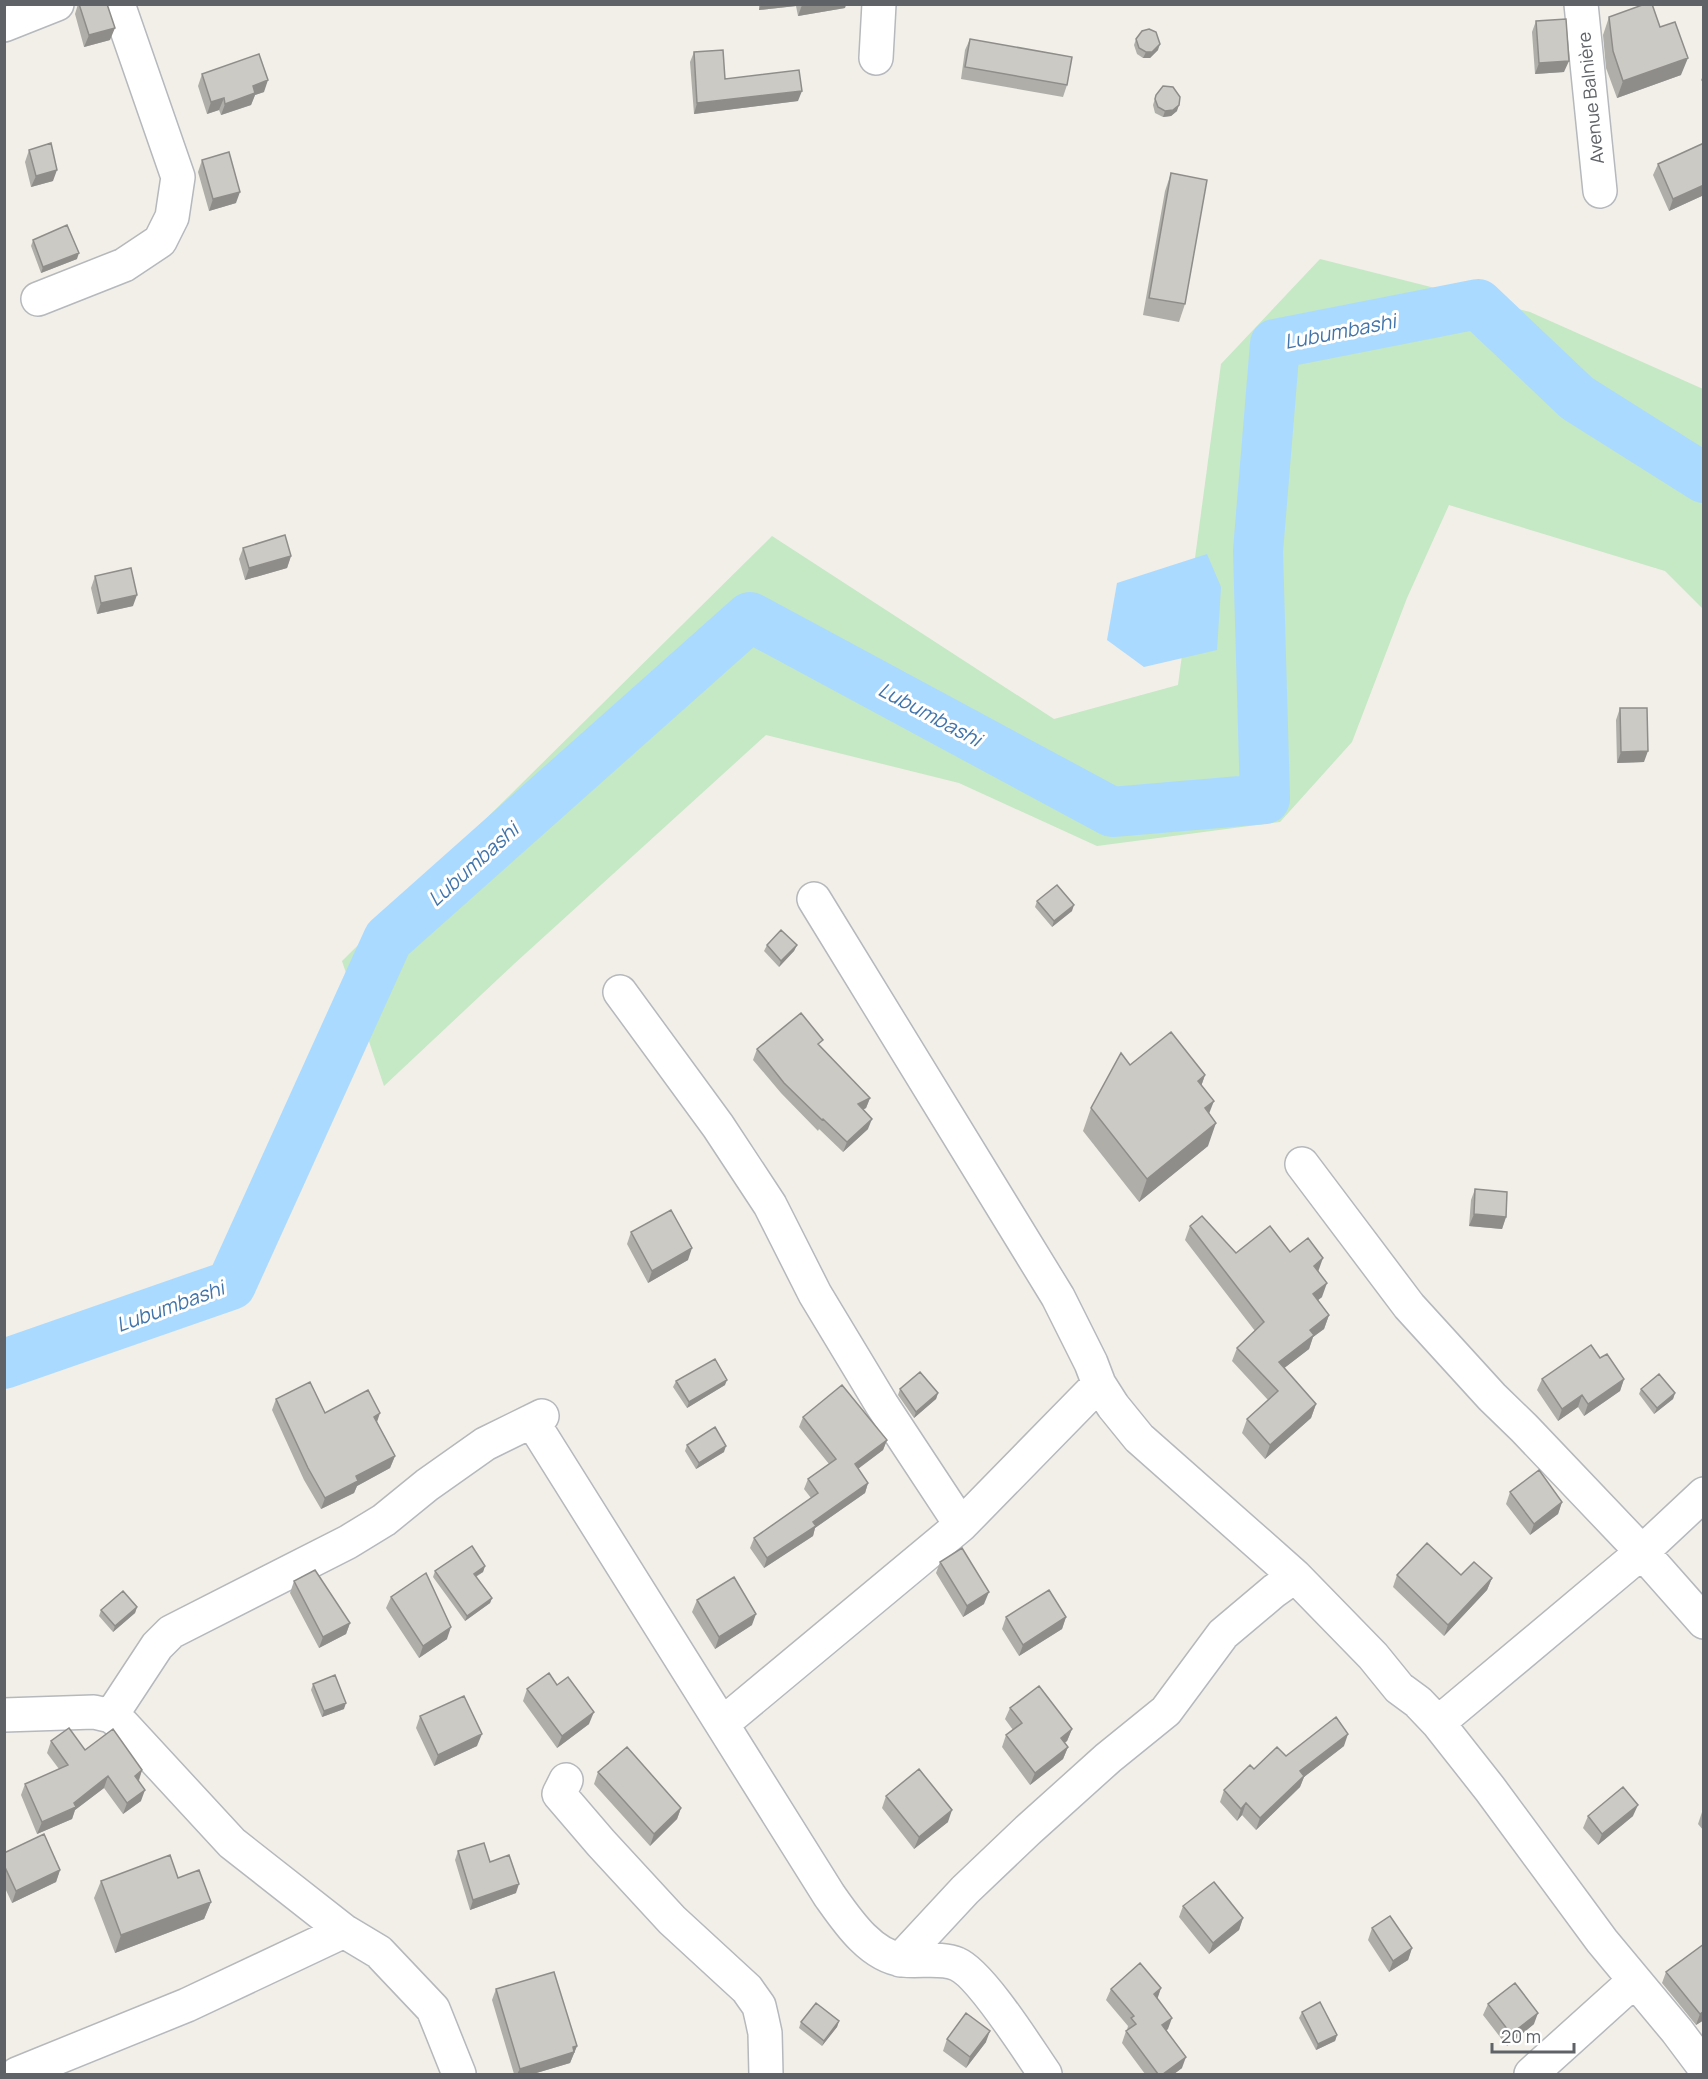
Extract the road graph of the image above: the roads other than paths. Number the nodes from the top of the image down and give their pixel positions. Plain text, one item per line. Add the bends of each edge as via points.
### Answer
1 (57, 4) edge
2 (118, 4) edge
3 (879, 4) edge
4 (1581, 4) edge
5 (4, 26) edge
6 (876, 58) dead end
7 (1600, 191) dead end
8 (38, 299) dead end
9 (814, 899) dead end
10 (620, 992) dead end
11 (1302, 1164) dead end
12 (1099, 1384) junction
13 (1704, 1494) edge
14 (961, 1526) junction
15 (1642, 1552) junction
16 (1295, 1576) junction
17 (1704, 1622) edge
18 (4, 1715) edge
19 (111, 1716) junction
20 (1438, 1723) junction
21 (722, 1724) junction
22 (566, 1780) dead end
23 (344, 1931) junction
24 (900, 1960) junction
25 (1634, 1981) junction
26 (1704, 2067) edge
27 (17, 2074) edge
28 (459, 2074) edge
29 (766, 2074) edge
30 (1046, 2074) edge
31 (1531, 2074) edge

1 - 5 street
2 - 8 street via 178,177 172,217 160,241 124,265
3 - 6 street
4 - 7 street, Avenue Balnière
9 - 12 street via 1058,1297
10 - 14 street via 770,1205 815,1294
11 - 15 street via 1409,1306
12 - 14 street
12 - 16 street via 1139,1438
13 - 15 street
14 - 21 street
15 - 17 street
15 - 20 street
16 - 20 street via 1399,1688
16 - 24 street via 1223,1634 1166,1711 1028,1830
18 - 19 street via 77,1712
19 - 21 street via 157,1646 171,1632 357,1537 485,1444 537,1419
19 - 23 street via 132,1733 232,1843
20 - 25 street
21 - 24 street via 844,1916 865,1940
22 - 29 street via 559,1794 584,1824 672,1920 747,1989 759,2006 765,2033
23 - 27 street via 187,2005
23 - 28 street via 379,1952 433,2009
24 - 30 street via 957,1963 969,1971
25 - 26 street
25 - 31 street

